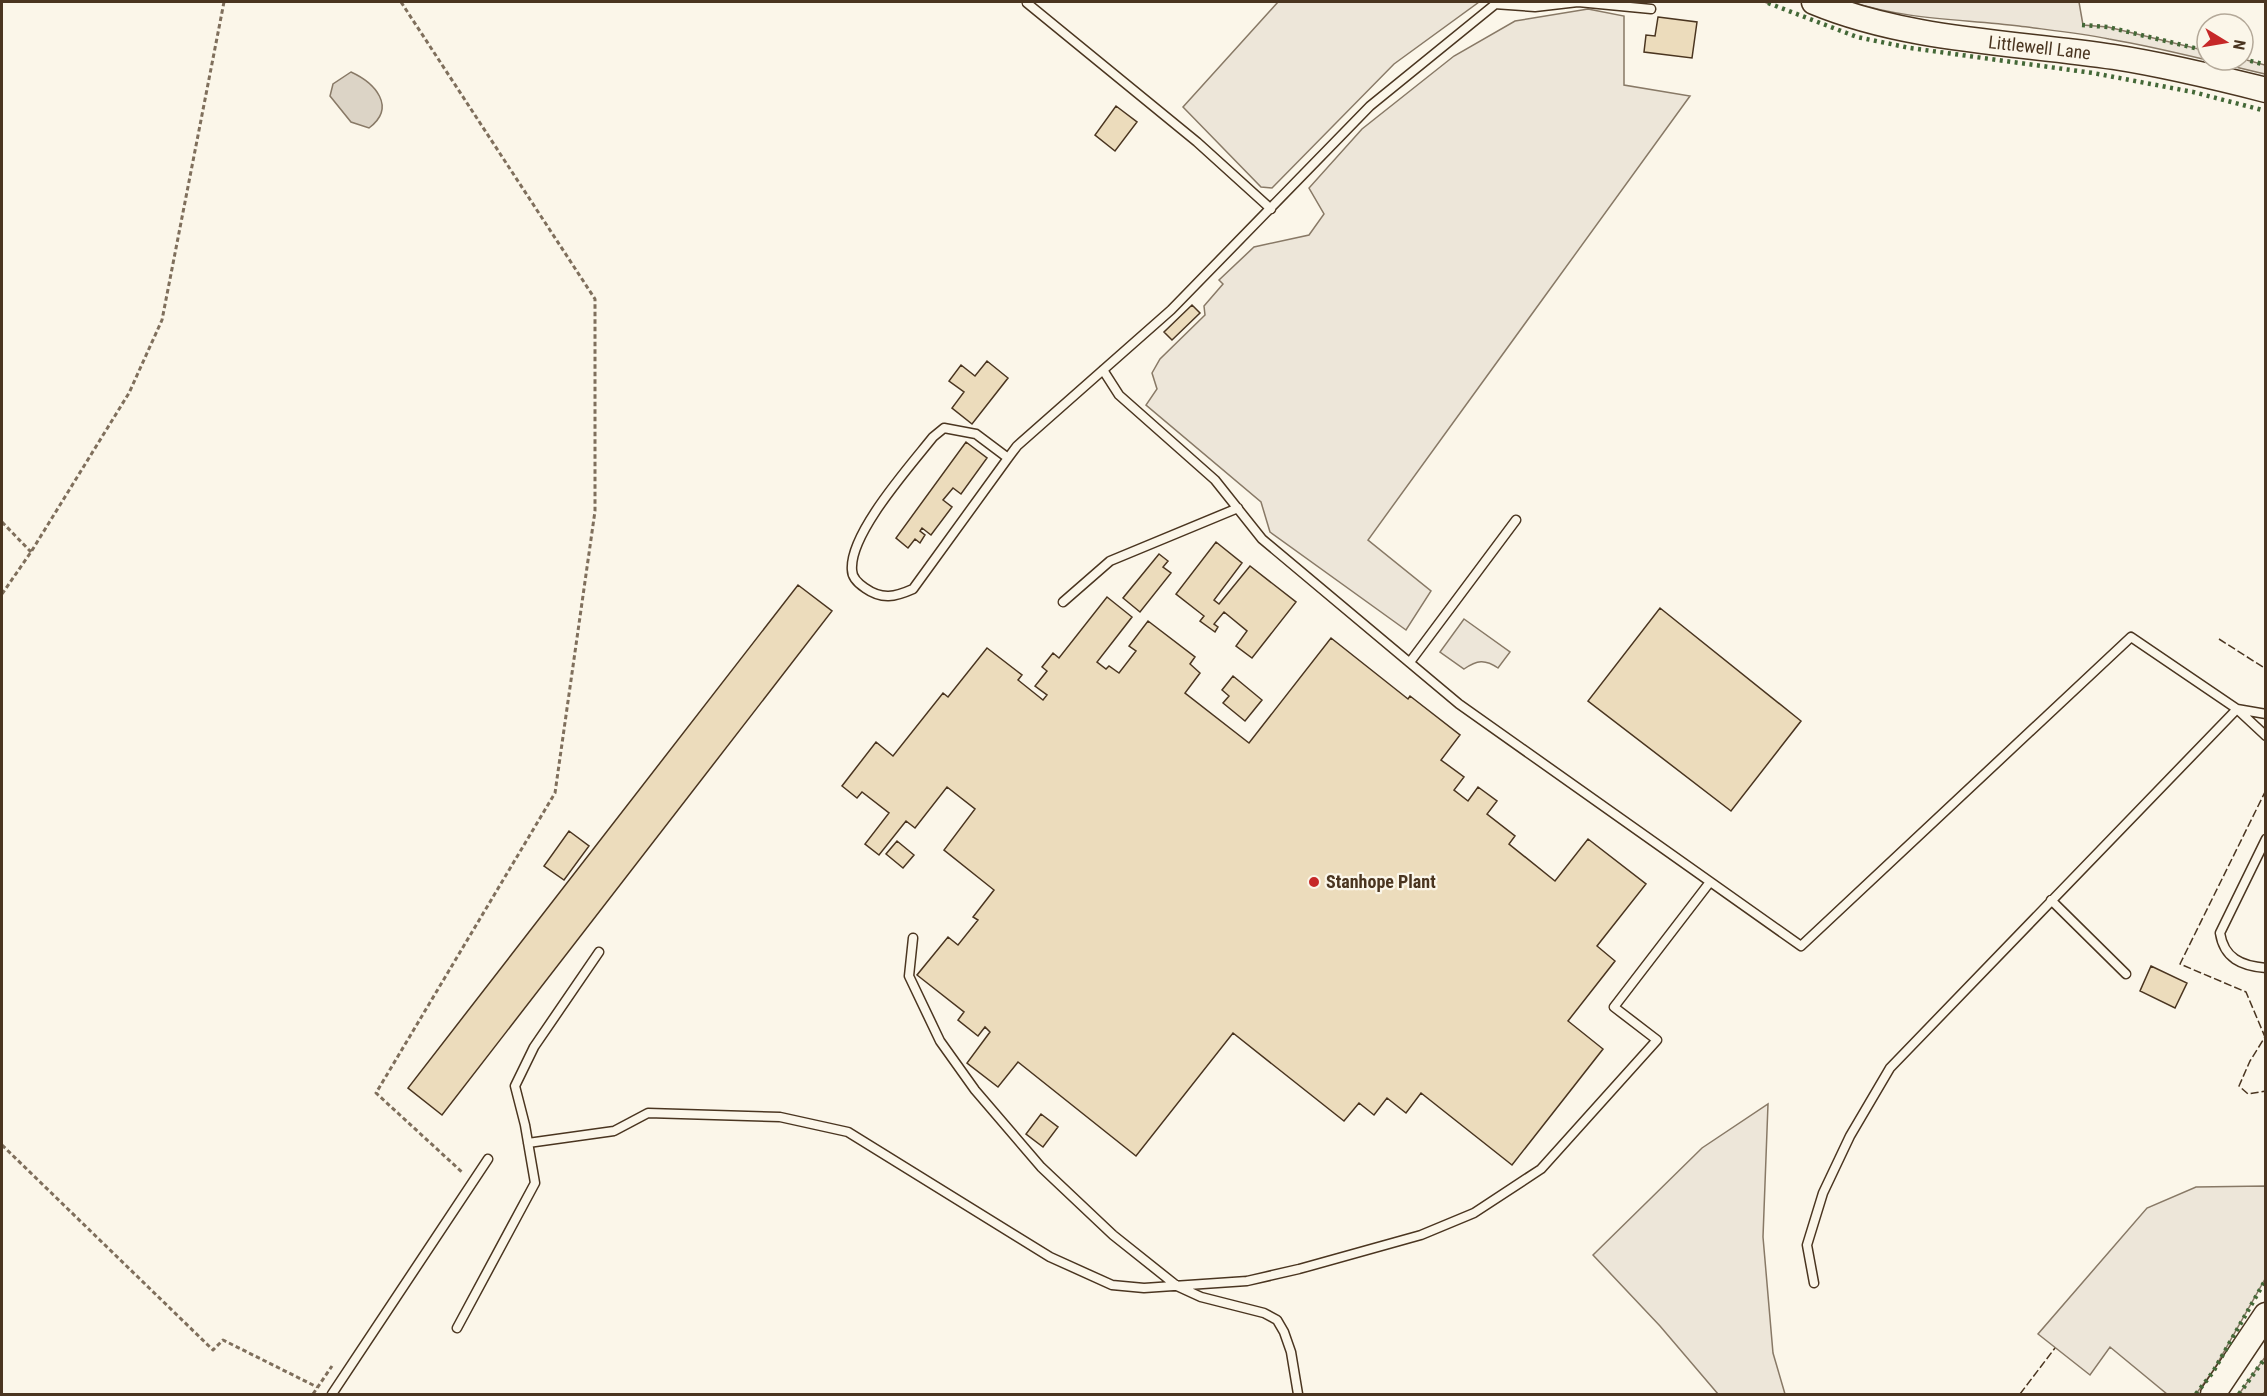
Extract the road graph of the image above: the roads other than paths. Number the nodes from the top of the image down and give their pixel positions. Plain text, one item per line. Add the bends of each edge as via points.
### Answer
1 (1814, 2) edge
2 (1027, 3) dead end
3 (1496, 3) edge
4 (1651, 9) dead end
5 (2265, 90) edge
6 (1271, 209) junction
7 (1103, 370) junction
8 (1008, 458) junction
9 (1238, 508) junction
10 (1516, 520) dead end
11 (1063, 602) dead end
12 (1410, 662) junction
13 (2237, 709) junction
14 (2265, 714) edge
15 (2265, 736) edge
16 (2265, 839) edge
17 (1710, 882) junction
18 (2051, 900) junction
19 (913, 938) dead end
20 (599, 952) dead end
21 (2265, 968) edge
22 (2126, 974) dead end
23 (528, 1143) junction
24 (488, 1160) dead end
25 (1814, 1283) dead end
26 (1177, 1286) junction
27 (2265, 1315) edge
28 (457, 1328) dead end
29 (332, 1395) edge
30 (1298, 1395) edge
31 (2213, 1395) edge

1 - 5 street, Littlewell Lane via 1864,20 1909,30 2114,57 2179,68
2 - 6 lane via 1197,142
3 - 4 lane via 1535,7 1578,2
3 - 6 lane via 1370,106
6 - 7 lane via 1171,310
7 - 8 lane
7 - 9 lane via 1119,395 1215,480
8 - 8 lane via 976,434 944,428 933,437 875,513 861,538 853,558 852,572 857,582 870,591 895,597 913,589
9 - 11 lane via 1110,561
9 - 12 lane via 1262,539
10 - 12 lane
12 - 17 lane via 1459,704
13 - 14 lane
13 - 15 lane
13 - 17 lane via 2131,637 1801,946
13 - 18 lane
16 - 21 lane via 2220,933 2221,944 2230,958
17 - 26 lane via 1614,1007 1657,1040 1541,1169 1474,1213 1421,1235 1247,1281
18 - 22 lane
18 - 25 lane via 1890,1068 1850,1136 1823,1193 1808,1245
19 - 26 lane via 909,976 940,1041 975,1090 1041,1167 1113,1235
20 - 23 lane via 534,1047 515,1086
23 - 26 lane via 614,1131 648,1113 780,1117 848,1132 1050,1257 1112,1285
23 - 28 lane via 535,1183
24 - 29 lane
26 - 30 lane via 1201,1298 1264,1313 1277,1320 1291,1352
27 - 31 street

